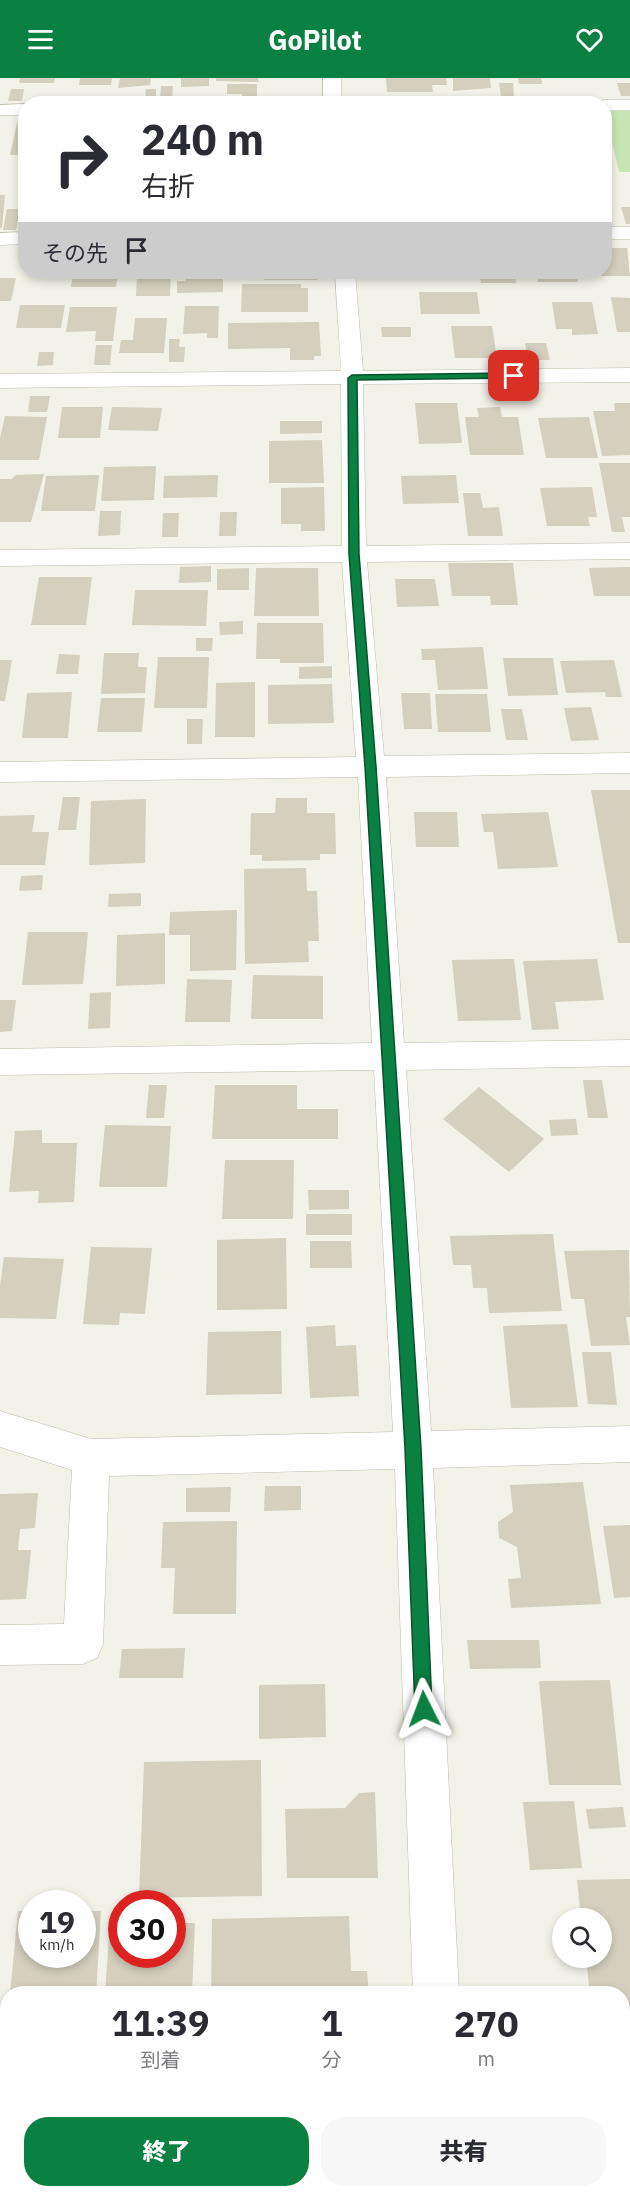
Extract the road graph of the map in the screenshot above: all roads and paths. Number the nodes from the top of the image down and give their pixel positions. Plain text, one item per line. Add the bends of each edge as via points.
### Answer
1 (332, 78) edge
2 (332, 96) edge
3 (612, 105) edge
4 (630, 105) edge
5 (18, 109) edge
6 (0, 110) edge
7 (630, 232) edge
8 (612, 233) edge
9 (18, 238) edge
10 (0, 239) edge
11 (345, 279) edge
12 (630, 375) edge
13 (352, 378) junction
14 (0, 381) edge
15 (630, 551) edge
16 (354, 554) junction
17 (0, 558) edge
18 (630, 764) edge
19 (371, 767) junction
20 (0, 772) edge
21 (630, 1053) edge
22 (388, 1056) junction
23 (0, 1062) edge
24 (0, 1429) edge
25 (630, 1444) edge
26 (413, 1448) junction
27 (91, 1458) junction
28 (0, 1645) edge
29 (436, 1986) edge

1 - 2 street
3 - 4 street
5 - 6 street
7 - 8 street
9 - 10 street
11 - 13 street
12 - 13 street
13 - 14 street
13 - 16 street
15 - 16 street
16 - 17 street
16 - 19 street
18 - 19 street
19 - 20 street
19 - 22 street
21 - 22 street
22 - 23 street
22 - 26 street
24 - 27 street
25 - 26 street
26 - 27 street
26 - 29 street
27 - 28 street via 83,1644

